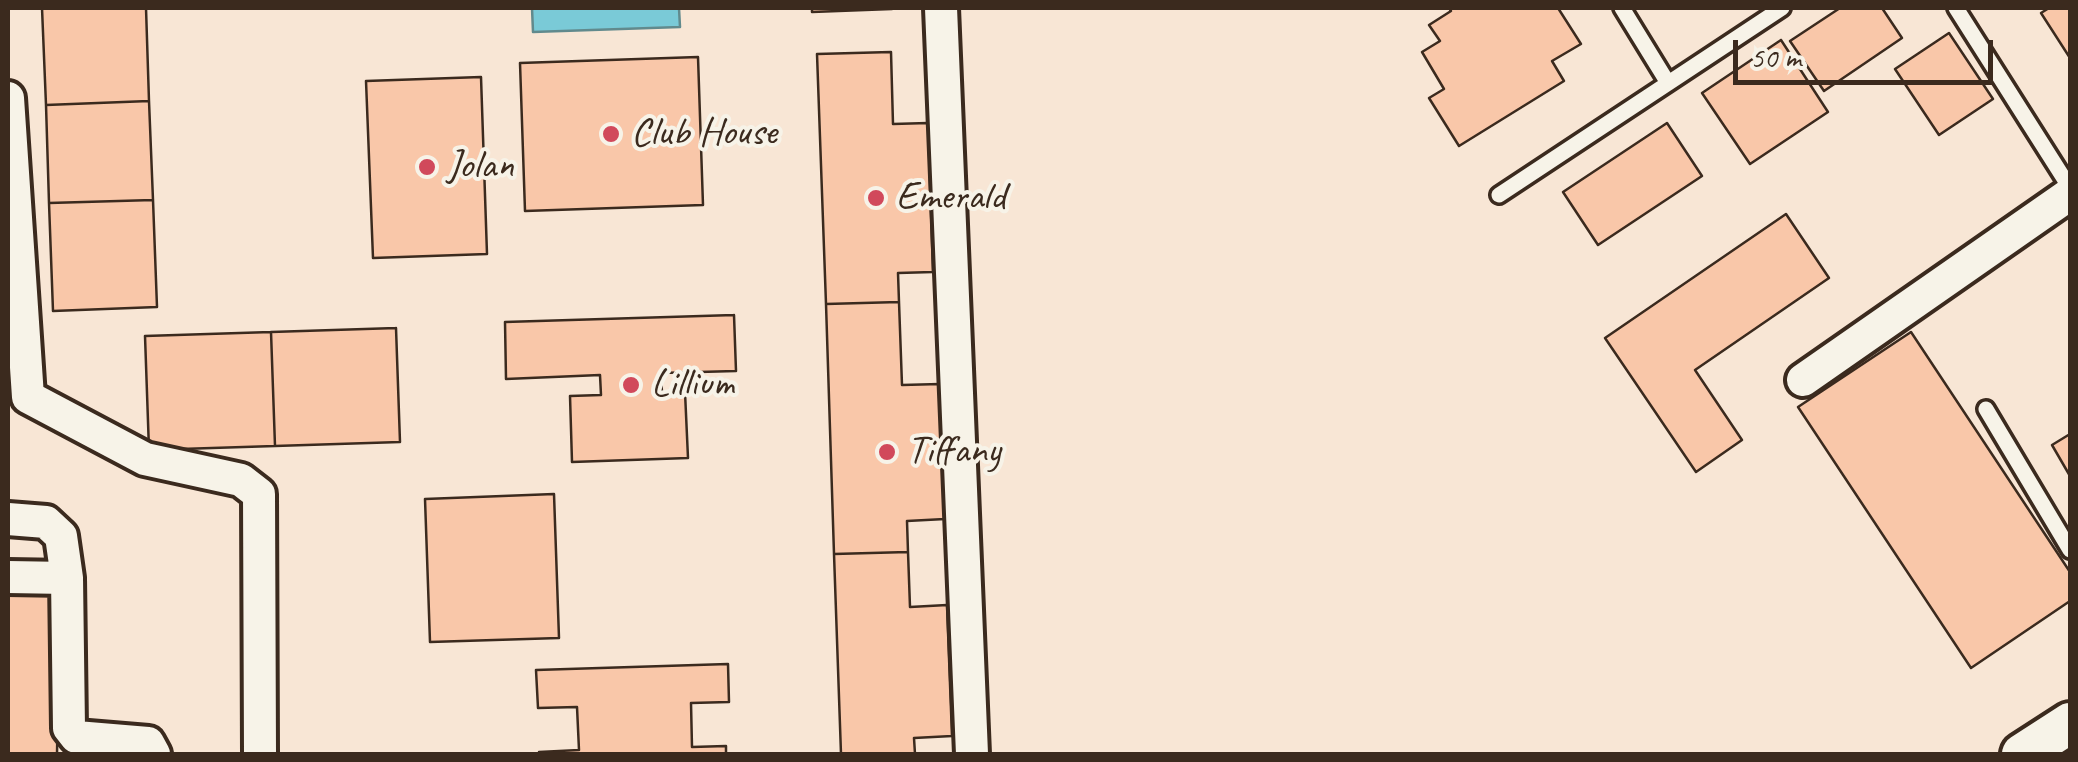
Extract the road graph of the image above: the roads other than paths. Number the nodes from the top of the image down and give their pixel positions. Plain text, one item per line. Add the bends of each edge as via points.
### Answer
1 (941, 8) edge
2 (1622, 8) edge
3 (1782, 8) edge
4 (1956, 8) edge
5 (1668, 83) junction
6 (8, 98) edge
7 (2070, 191) edge
8 (1499, 195) dead end
9 (1803, 380) dead end
10 (1986, 409) dead end
11 (8, 518) edge
12 (2070, 550) edge
13 (8, 577) edge
14 (67, 578) junction
15 (2070, 723) edge
16 (154, 754) edge
17 (260, 754) edge
18 (972, 754) edge
19 (2022, 754) edge

1 - 18 street
2 - 5 lane
3 - 5 lane
4 - 7 lane
5 - 8 lane
6 - 17 street via 28,397 145,459 242,480 258,494
7 - 9 street
10 - 12 lane
11 - 14 street via 46,522 61,536
13 - 14 street
14 - 16 street via 69,728 76,737 148,742
15 - 19 street

